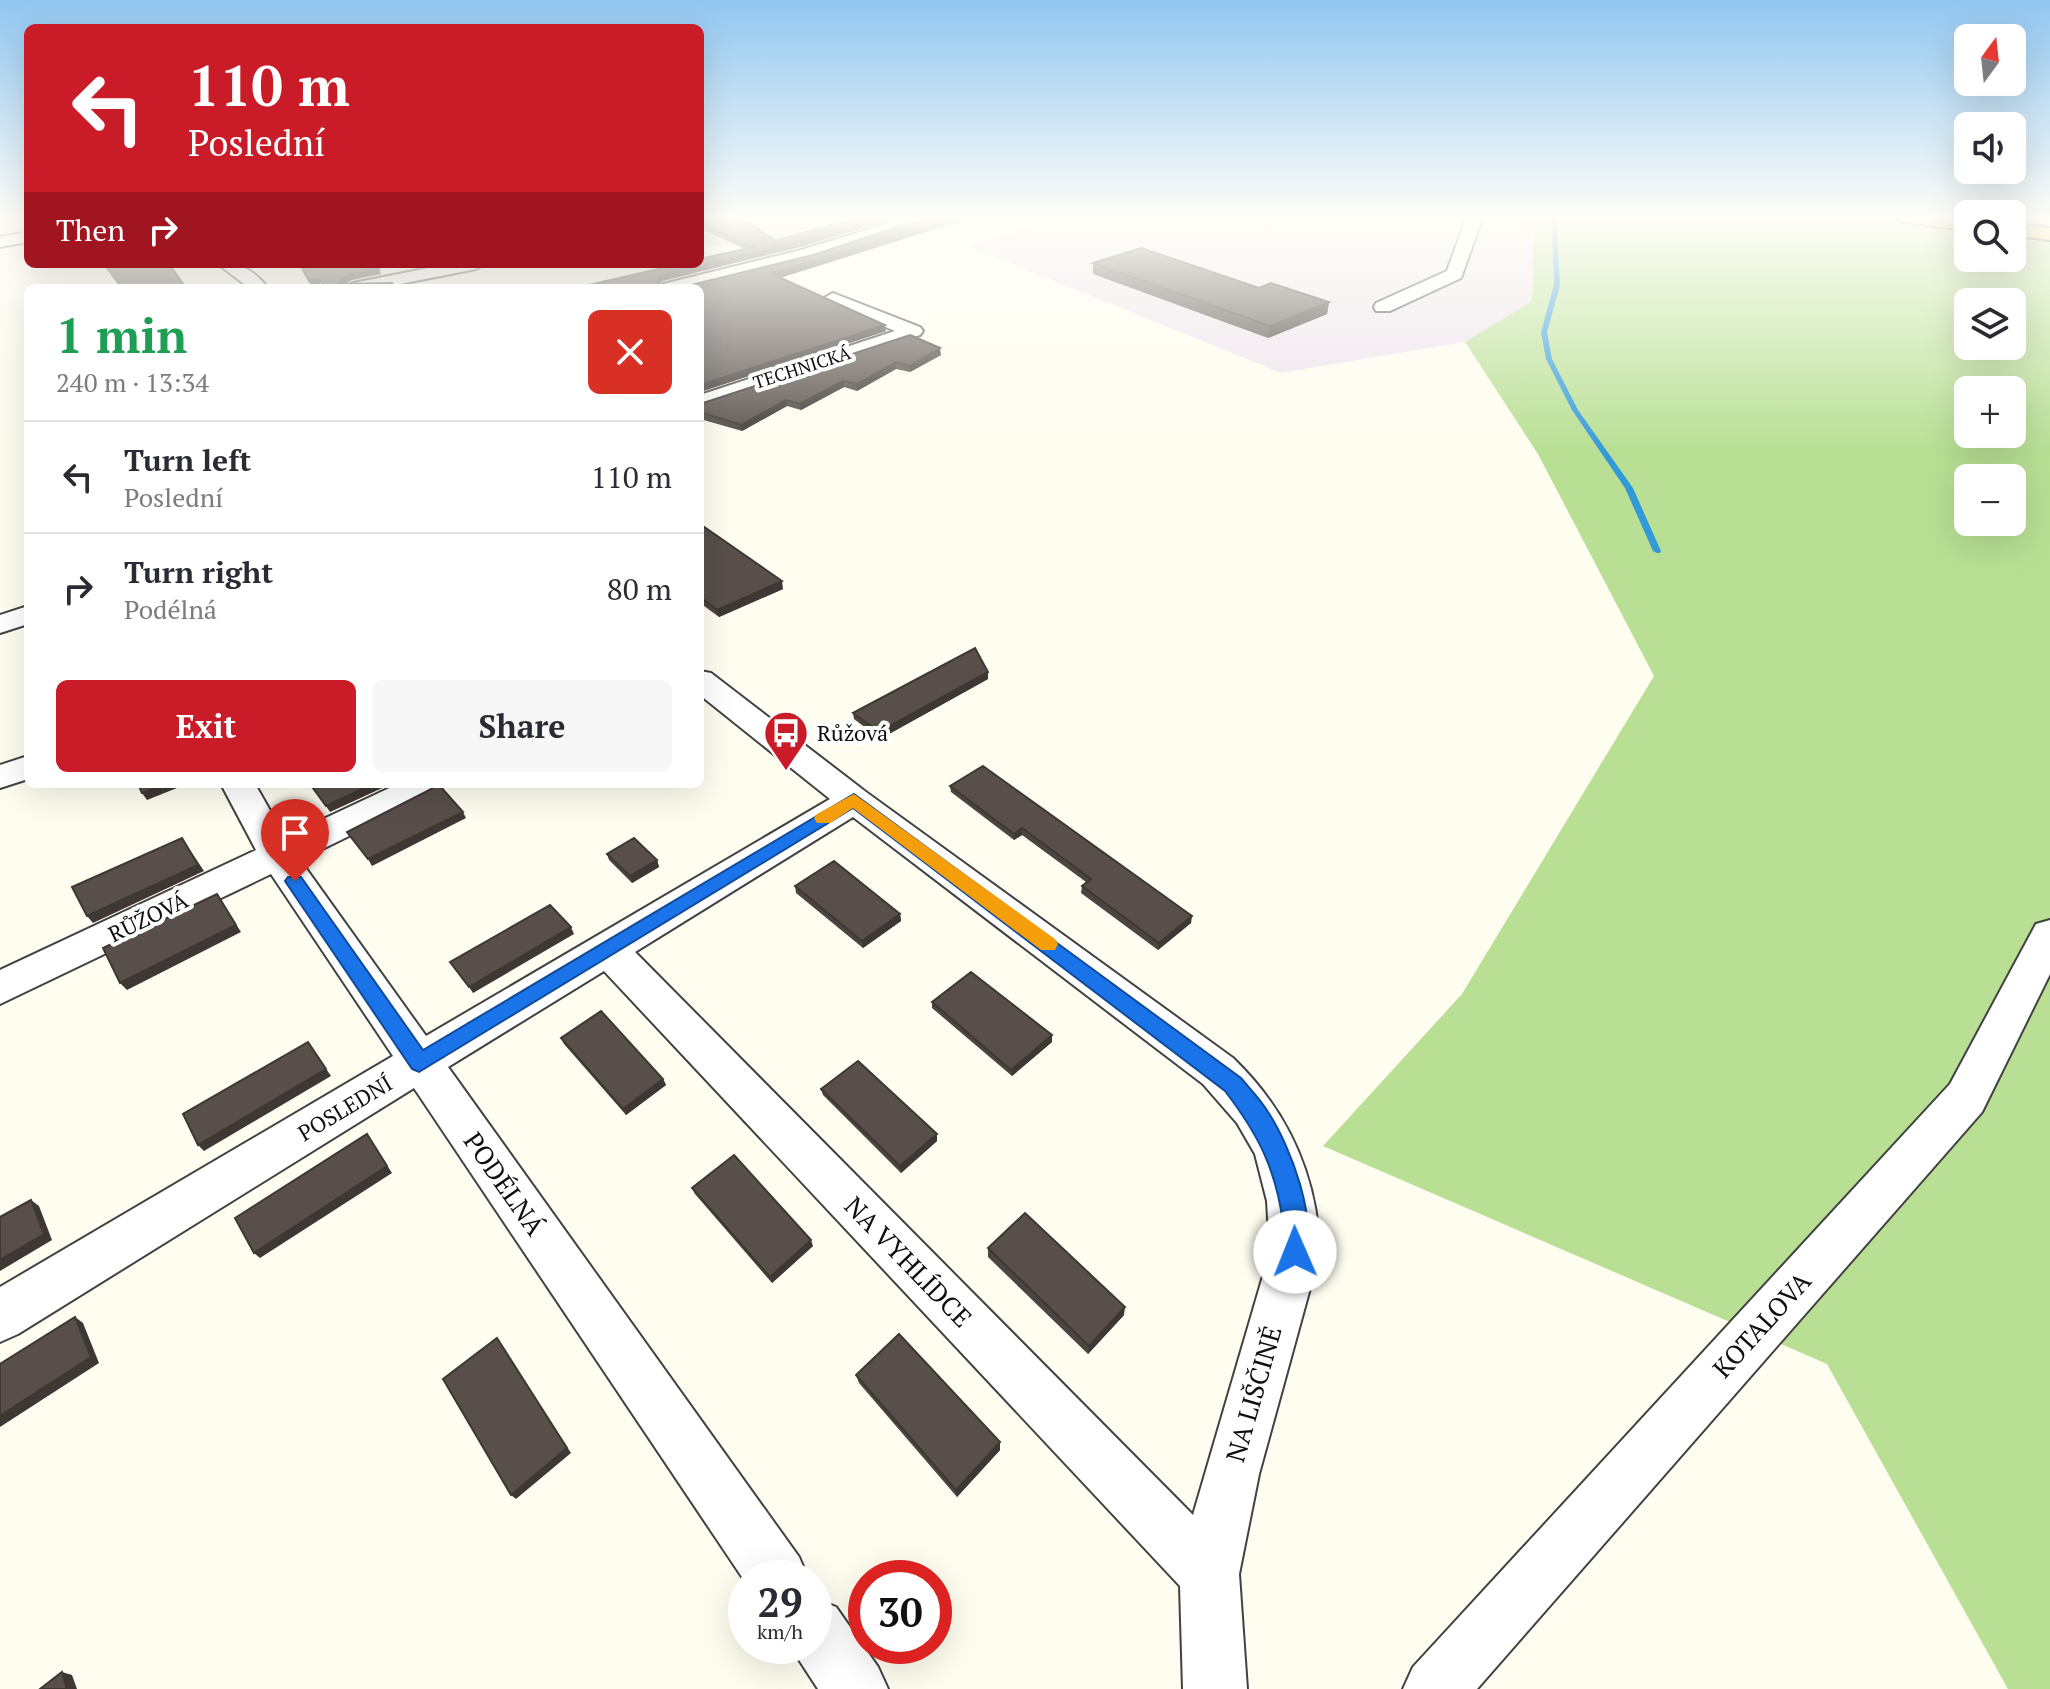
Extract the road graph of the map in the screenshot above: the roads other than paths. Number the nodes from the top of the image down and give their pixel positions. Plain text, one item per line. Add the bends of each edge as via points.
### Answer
1 (1410, 295) edge
2 (833, 298) edge
3 (1383, 307) dead end
4 (704, 401) edge
5 (24, 616) edge
6 (0, 624) edge
7 (704, 683) edge
8 (24, 768) edge
9 (0, 777) edge
10 (240, 788) edge
11 (419, 788) edge
12 (854, 800) junction
13 (277, 855) junction
14 (2050, 935) edge
15 (607, 949) junction
16 (0, 988) edge
17 (419, 1063) junction
18 (0, 1316) edge
19 (765, 1560) edge
20 (1209, 1574) junction
21 (832, 1655) edge
22 (856, 1689) edge
23 (1215, 1689) edge
24 (1435, 1689) edge

1 - 3 street
2 - 4 street, TECHNICKÁ via 913,331
5 - 6 street
7 - 12 street, NA LIŠČINĚ
8 - 9 street
10 - 13 street, PODÉLNÁ
11 - 13 street, RŮŽOVÁ
12 - 15 street, POSLEDNÍ
12 - 20 street, NA LIŠČINĚ via 1218,1071 1247,1100 1272,1139 1291,1196 1295,1252 1231,1474
13 - 16 street, RŮŽOVÁ
13 - 17 street, PODÉLNÁ
14 - 24 street, KOTALOVA via 1966,1098
15 - 17 street, POSLEDNÍ
15 - 20 street, NA VYHLÍDCE
17 - 18 street, POSLEDNÍ
17 - 19 street, PODÉLNÁ
20 - 23 street, NA LIŠČINĚ
21 - 22 street

